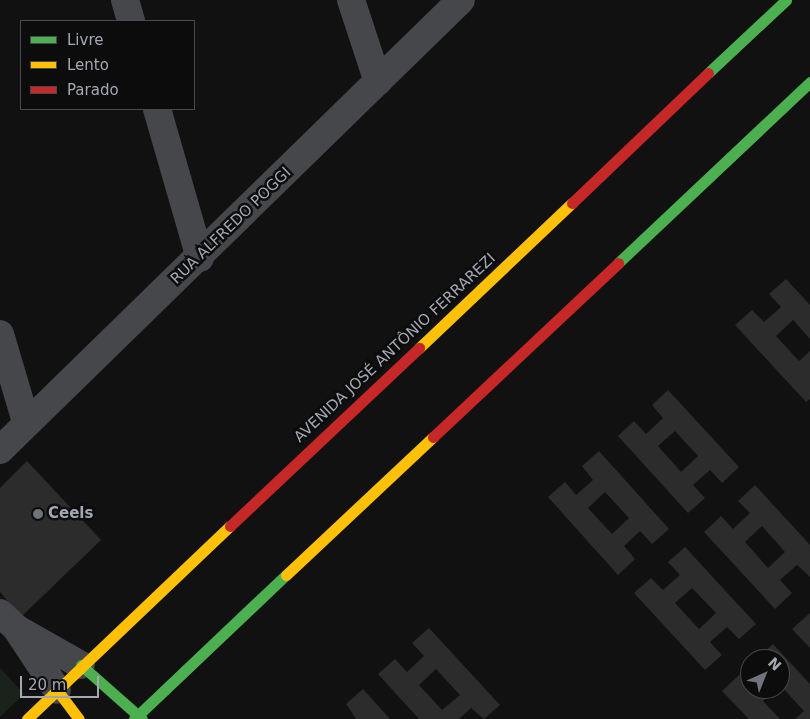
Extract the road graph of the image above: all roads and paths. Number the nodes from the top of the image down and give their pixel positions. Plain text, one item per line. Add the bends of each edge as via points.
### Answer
1 (125, 0) edge
2 (351, 0) edge
3 (461, 0) edge
4 (786, 0) edge
5 (131, 20) edge
6 (378, 82) junction
7 (810, 82) edge
8 (157, 110) edge
9 (200, 258) junction
10 (0, 334) edge
11 (26, 422) junction
12 (0, 450) edge
13 (8, 621) edge
14 (81, 665) junction
15 (57, 690) junction
16 (138, 717) edge
17 (27, 719) edge
18 (79, 719) edge

1 - 5 street
2 - 6 street
3 - 6 street, RUA ALFREDO POGGI
4 - 14 street, AVENIDA JOSÉ ANTÔNIO FERRAREZI
6 - 9 street, RUA ALFREDO POGGI
7 - 16 street
8 - 9 street
9 - 11 street, RUA ALFREDO POGGI
10 - 11 street
11 - 12 street, RUA ALFREDO POGGI
13 - 14 street
13 - 15 street
14 - 15 street, AVENIDA JOSÉ ANTÔNIO FERRAREZI
14 - 16 street
15 - 17 street, AVENIDA JOSÉ ANTÔNIO FERRAREZI
15 - 18 street

